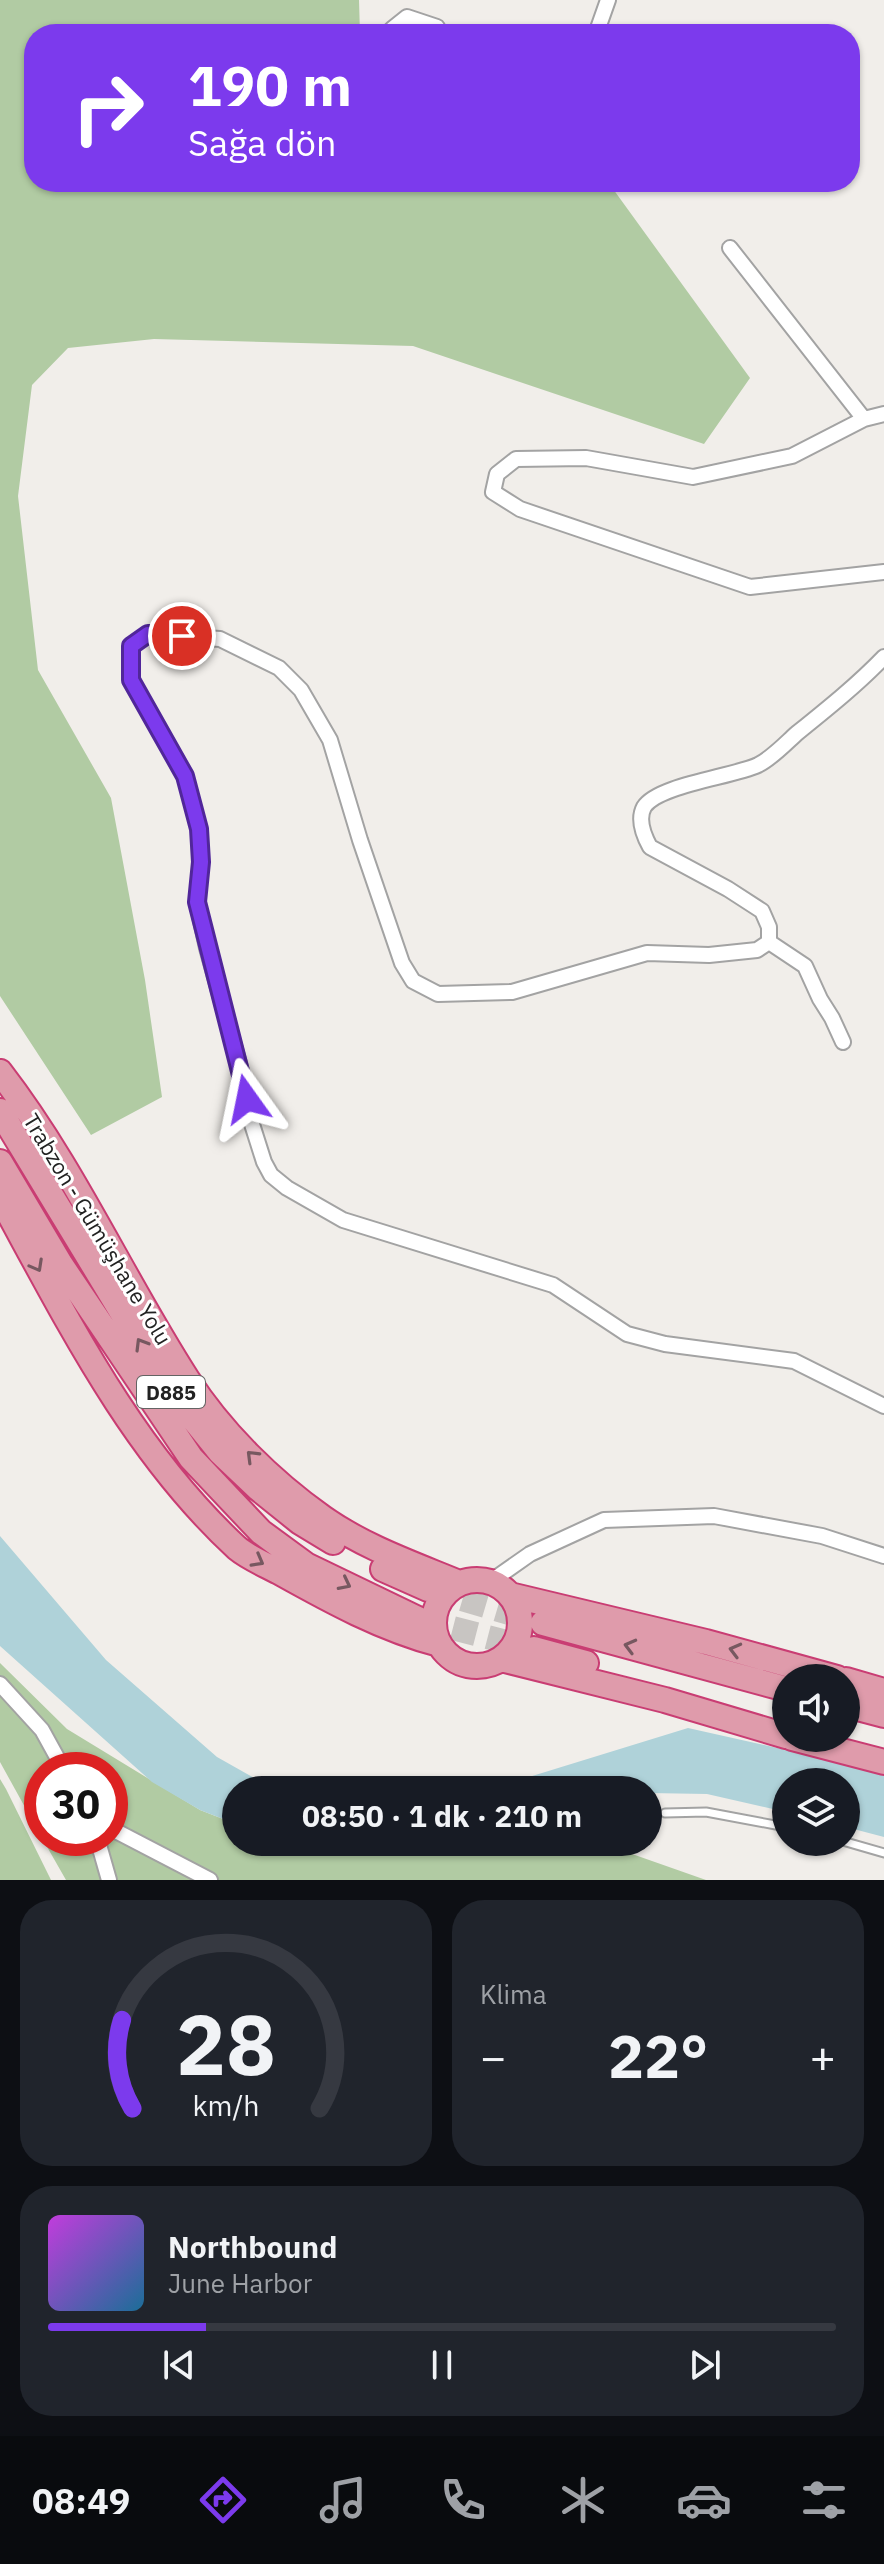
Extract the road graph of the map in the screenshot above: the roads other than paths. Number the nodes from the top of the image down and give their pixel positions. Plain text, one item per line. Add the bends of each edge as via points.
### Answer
1 (608, 0) edge
2 (398, 24) edge
3 (428, 24) edge
4 (600, 24) edge
5 (730, 248) dead end
6 (884, 414) edge
7 (864, 419) junction
8 (884, 572) edge
9 (884, 657) edge
10 (769, 942) junction
11 (843, 1042) dead end
12 (0, 1072) edge
13 (0, 1111) edge
14 (0, 1162) edge
15 (0, 1197) edge
16 (884, 1406) edge
17 (884, 1556) edge
18 (459, 1583) junction
19 (500, 1588) junction
20 (428, 1589) tunnel mouth
21 (418, 1619) tunnel mouth
22 (543, 1623) tunnel mouth
23 (439, 1644) junction
24 (534, 1649) tunnel mouth
25 (501, 1659) junction
26 (786, 1664) edge
27 (0, 1684) edge
28 (860, 1684) edge
29 (772, 1685) edge
30 (884, 1691) edge
31 (860, 1709) edge
32 (772, 1715) edge
33 (884, 1715) edge
34 (772, 1732) edge
35 (860, 1740) edge
36 (884, 1746) edge
37 (54, 1752) edge
38 (846, 1752) edge
39 (884, 1762) edge
40 (665, 1813) dead end
41 (772, 1824) edge
42 (128, 1837) edge
43 (860, 1846) edge
44 (884, 1853) edge
45 (102, 1856) edge
46 (109, 1880) edge
47 (210, 1880) edge

1 - 4 street
2 - 3 street via 407,17
5 - 7 street
6 - 7 street
7 - 8 street via 792,456 693,477 586,458 516,459 497,474 493,492 520,509 750,587
9 - 10 street via 761,764 671,789 645,804 641,817 650,847 762,911
10 - 11 street via 805,966
10 - 16 street via 757,950 725,953 647,953 512,992 438,994 413,981 402,963 330,740 301,690 279,668 220,639 148,634 131,646 131,680 185,776 199,829 197,902 251,1121 271,1175 343,1220 553,1285 627,1334 794,1361
18 -> 12 highway, Trabzon - Gümüşhane Yolu via 369,1546 324,1519 233,1437 188,1381 53,1145
20 -> 13 highway, Trabzon - Gümüşhane Yolu / D885 via 357,1557 300,1522 220,1452 166,1385
14 -> 21 highway, Trabzon - Gümüşhane Yolu / D885 via 61,1265 191,1458 261,1532 306,1565
15 -> 23 highway via 122,1413 176,1483 239,1550 351,1611
17 - 19 street via 822,1536 714,1516 604,1520 530,1554
18 - 19 highway, Trabzon - Gümüşhane Yolu via 480,1580
18 - 23 highway via 436,1609
19 - 25 highway via 517,1605 520,1629
26 -> 19 highway, Trabzon - Gümüşhane Yolu
29 -> 22 highway
23 - 25 highway via 467,1665
24 - 32 highway
25 - 34 highway
27 - 37 street via 42,1730
28 - 30 highway
31 - 33 highway
35 - 36 highway
38 - 39 highway
40 - 41 lane via 706,1812
42 - 47 street
43 - 44 lane
45 - 46 street

